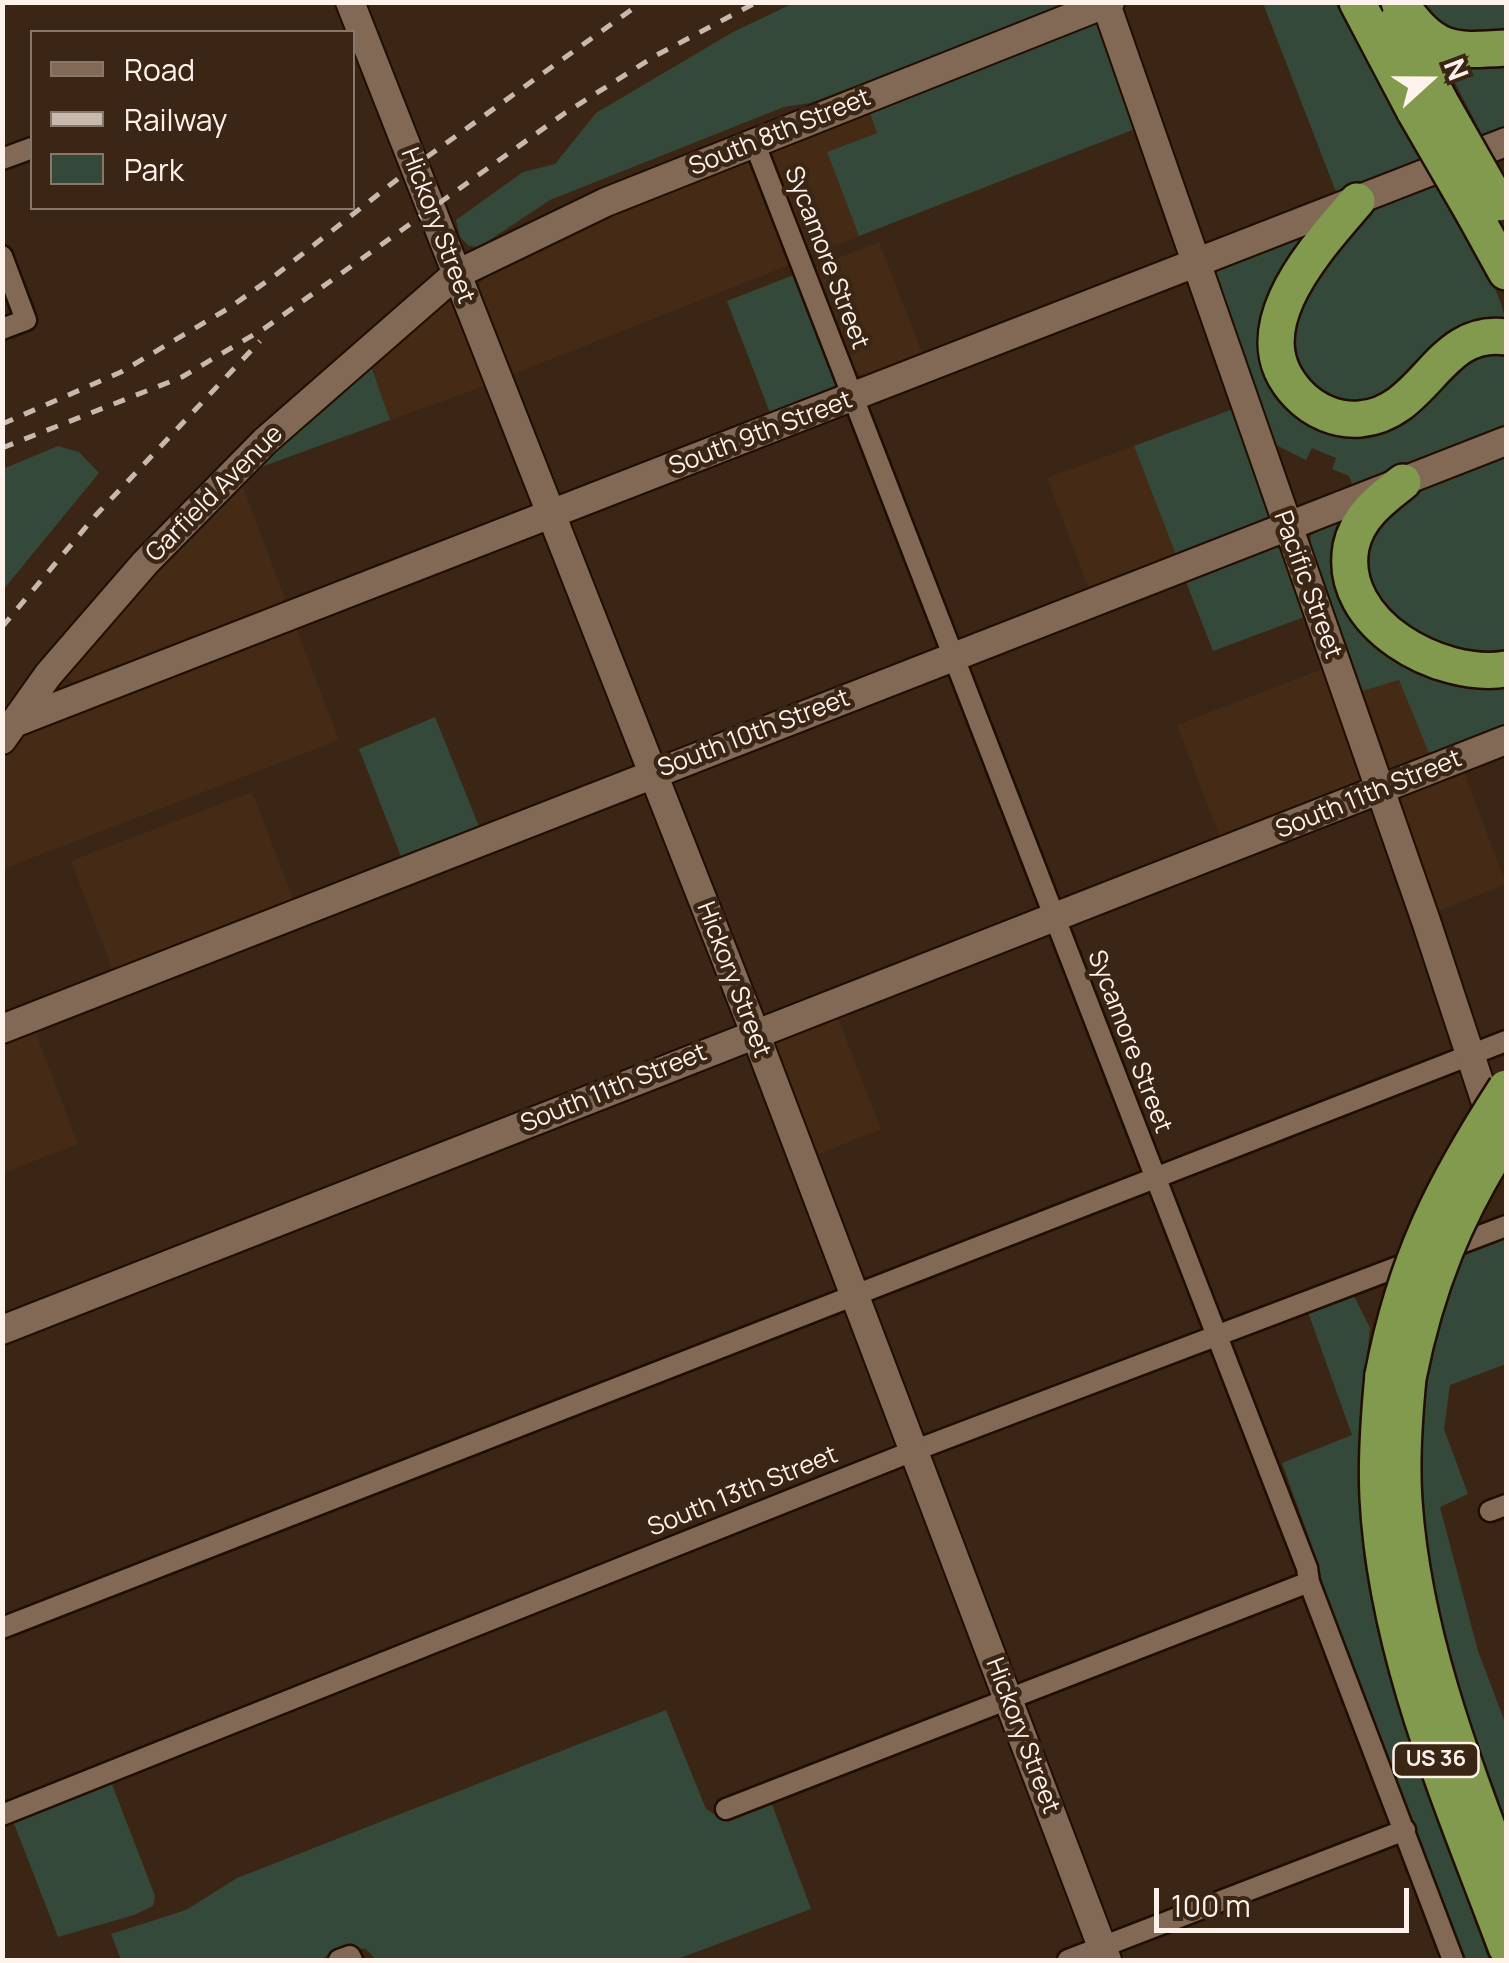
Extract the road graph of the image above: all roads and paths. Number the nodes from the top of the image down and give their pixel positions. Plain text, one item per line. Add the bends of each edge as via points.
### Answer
1 (1357, 2) edge
2 (1389, 2) edge
3 (1399, 2) edge
4 (1108, 3) edge
5 (353, 21) edge
6 (1506, 48) edge
7 (1428, 107) junction
8 (754, 142) junction
9 (1506, 142) edge
10 (30, 149) edge
11 (2, 159) edge
12 (1357, 201) junction
13 (1493, 212) edge
14 (2, 256) edge
15 (1195, 264) junction
16 (1506, 272) edge
17 (455, 275) junction
18 (2, 329) edge
19 (1506, 337) edge
20 (853, 398) junction
21 (1506, 441) edge
22 (1403, 482) junction
23 (550, 516) junction
24 (1286, 526) junction
25 (952, 657) junction
26 (1506, 669) edge
27 (8, 731) edge
28 (1506, 740) edge
29 (652, 774) junction
30 (1380, 790) junction
31 (1054, 918) junction
32 (2, 1029) edge
33 (754, 1034) junction
34 (1506, 1041) edge
35 (1470, 1055) junction
36 (1506, 1088) edge
37 (1506, 1136) edge
38 (1506, 1166) edge
39 (1156, 1178) junction
40 (1506, 1226) edge
41 (852, 1297) junction
42 (2, 1330) edge
43 (1218, 1336) junction
44 (1395, 1377) junction
45 (913, 1452) junction
46 (1309, 1582) junction
47 (2, 1628) edge
48 (1010, 1701) junction
49 (726, 1809) dead end
50 (2, 1814) edge
51 (1405, 1830) junction
52 (1506, 1877) edge
53 (1506, 1947) edge
54 (1105, 1954) edge
55 (1068, 1960) edge
56 (1453, 1960) edge

1 - 7 highway
2 - 7 highway
3 - 6 highway via 1432,41
4 - 8 street, South 8th Street
4 - 15 street, Pacific Street
5 - 17 street, Hickory Street
7 - 13 highway, bridge
8 - 17 street, South 8th Street via 606,202
8 - 20 street, Sycamore Street
9 - 12 street, South 9th Street
10 - 11 street
12 - 15 street, South 9th Street
12 - 19 highway via 1298,274 1284,302 1281,366 1306,402 1350,420 1379,416 1407,401 1460,345 1487,335
13 - 16 highway
14 - 18 street via 26,320
15 - 20 street, South 9th Street
15 - 24 street, Pacific Street
17 - 23 street, Hickory Street
17 - 27 street, Garfield Avenue via 265,441 145,563
20 - 23 street, South 9th Street
20 - 25 street, Sycamore Street
21 - 22 street, South 10th Street
22 - 24 street, South 10th Street
22 - 26 highway via 1364,518 1351,547 1362,598 1387,632 1422,656 1458,669
23 - 27 street, South 9th Street
23 - 29 street, Hickory Street
24 - 25 street, South 10th Street
24 - 30 street, Pacific Street
25 - 29 street, South 10th Street
25 - 31 street, Sycamore Street
28 - 30 street, South 11th Street
29 - 32 street, South 10th Street
29 - 33 street, Hickory Street
30 - 31 street, South 11th Street
30 - 35 street, Pacific Street
31 - 33 street, South 11th Street
31 - 39 street, Sycamore Street
33 - 41 street, Hickory Street
33 - 42 street, South 11th Street
34 - 35 street
35 - 38 street, Pacific Street
35 - 39 street
36 - 44 highway, US 36, bridge via 1457,1166 1407,1276
37 - 44 highway, US 36, bridge via 1478,1179
39 - 41 street
39 - 43 street, Sycamore Street
40 - 43 street, South 13th Street
41 - 45 street, Hickory Street
41 - 47 street
43 - 45 street, South 13th Street
43 - 46 street, Sycamore Street
44 - 52 highway, US 36 via 1422,1622 1462,1760
44 - 53 highway, US 36 via 1376,1440 1386,1566 1439,1770
45 - 48 street, Hickory Street
45 - 50 street, South 13th Street
46 - 48 street
46 - 51 street, Sycamore Street
48 - 49 street
48 - 54 street, Hickory Street
51 - 54 street
51 - 56 street, Sycamore Street
54 - 55 street

